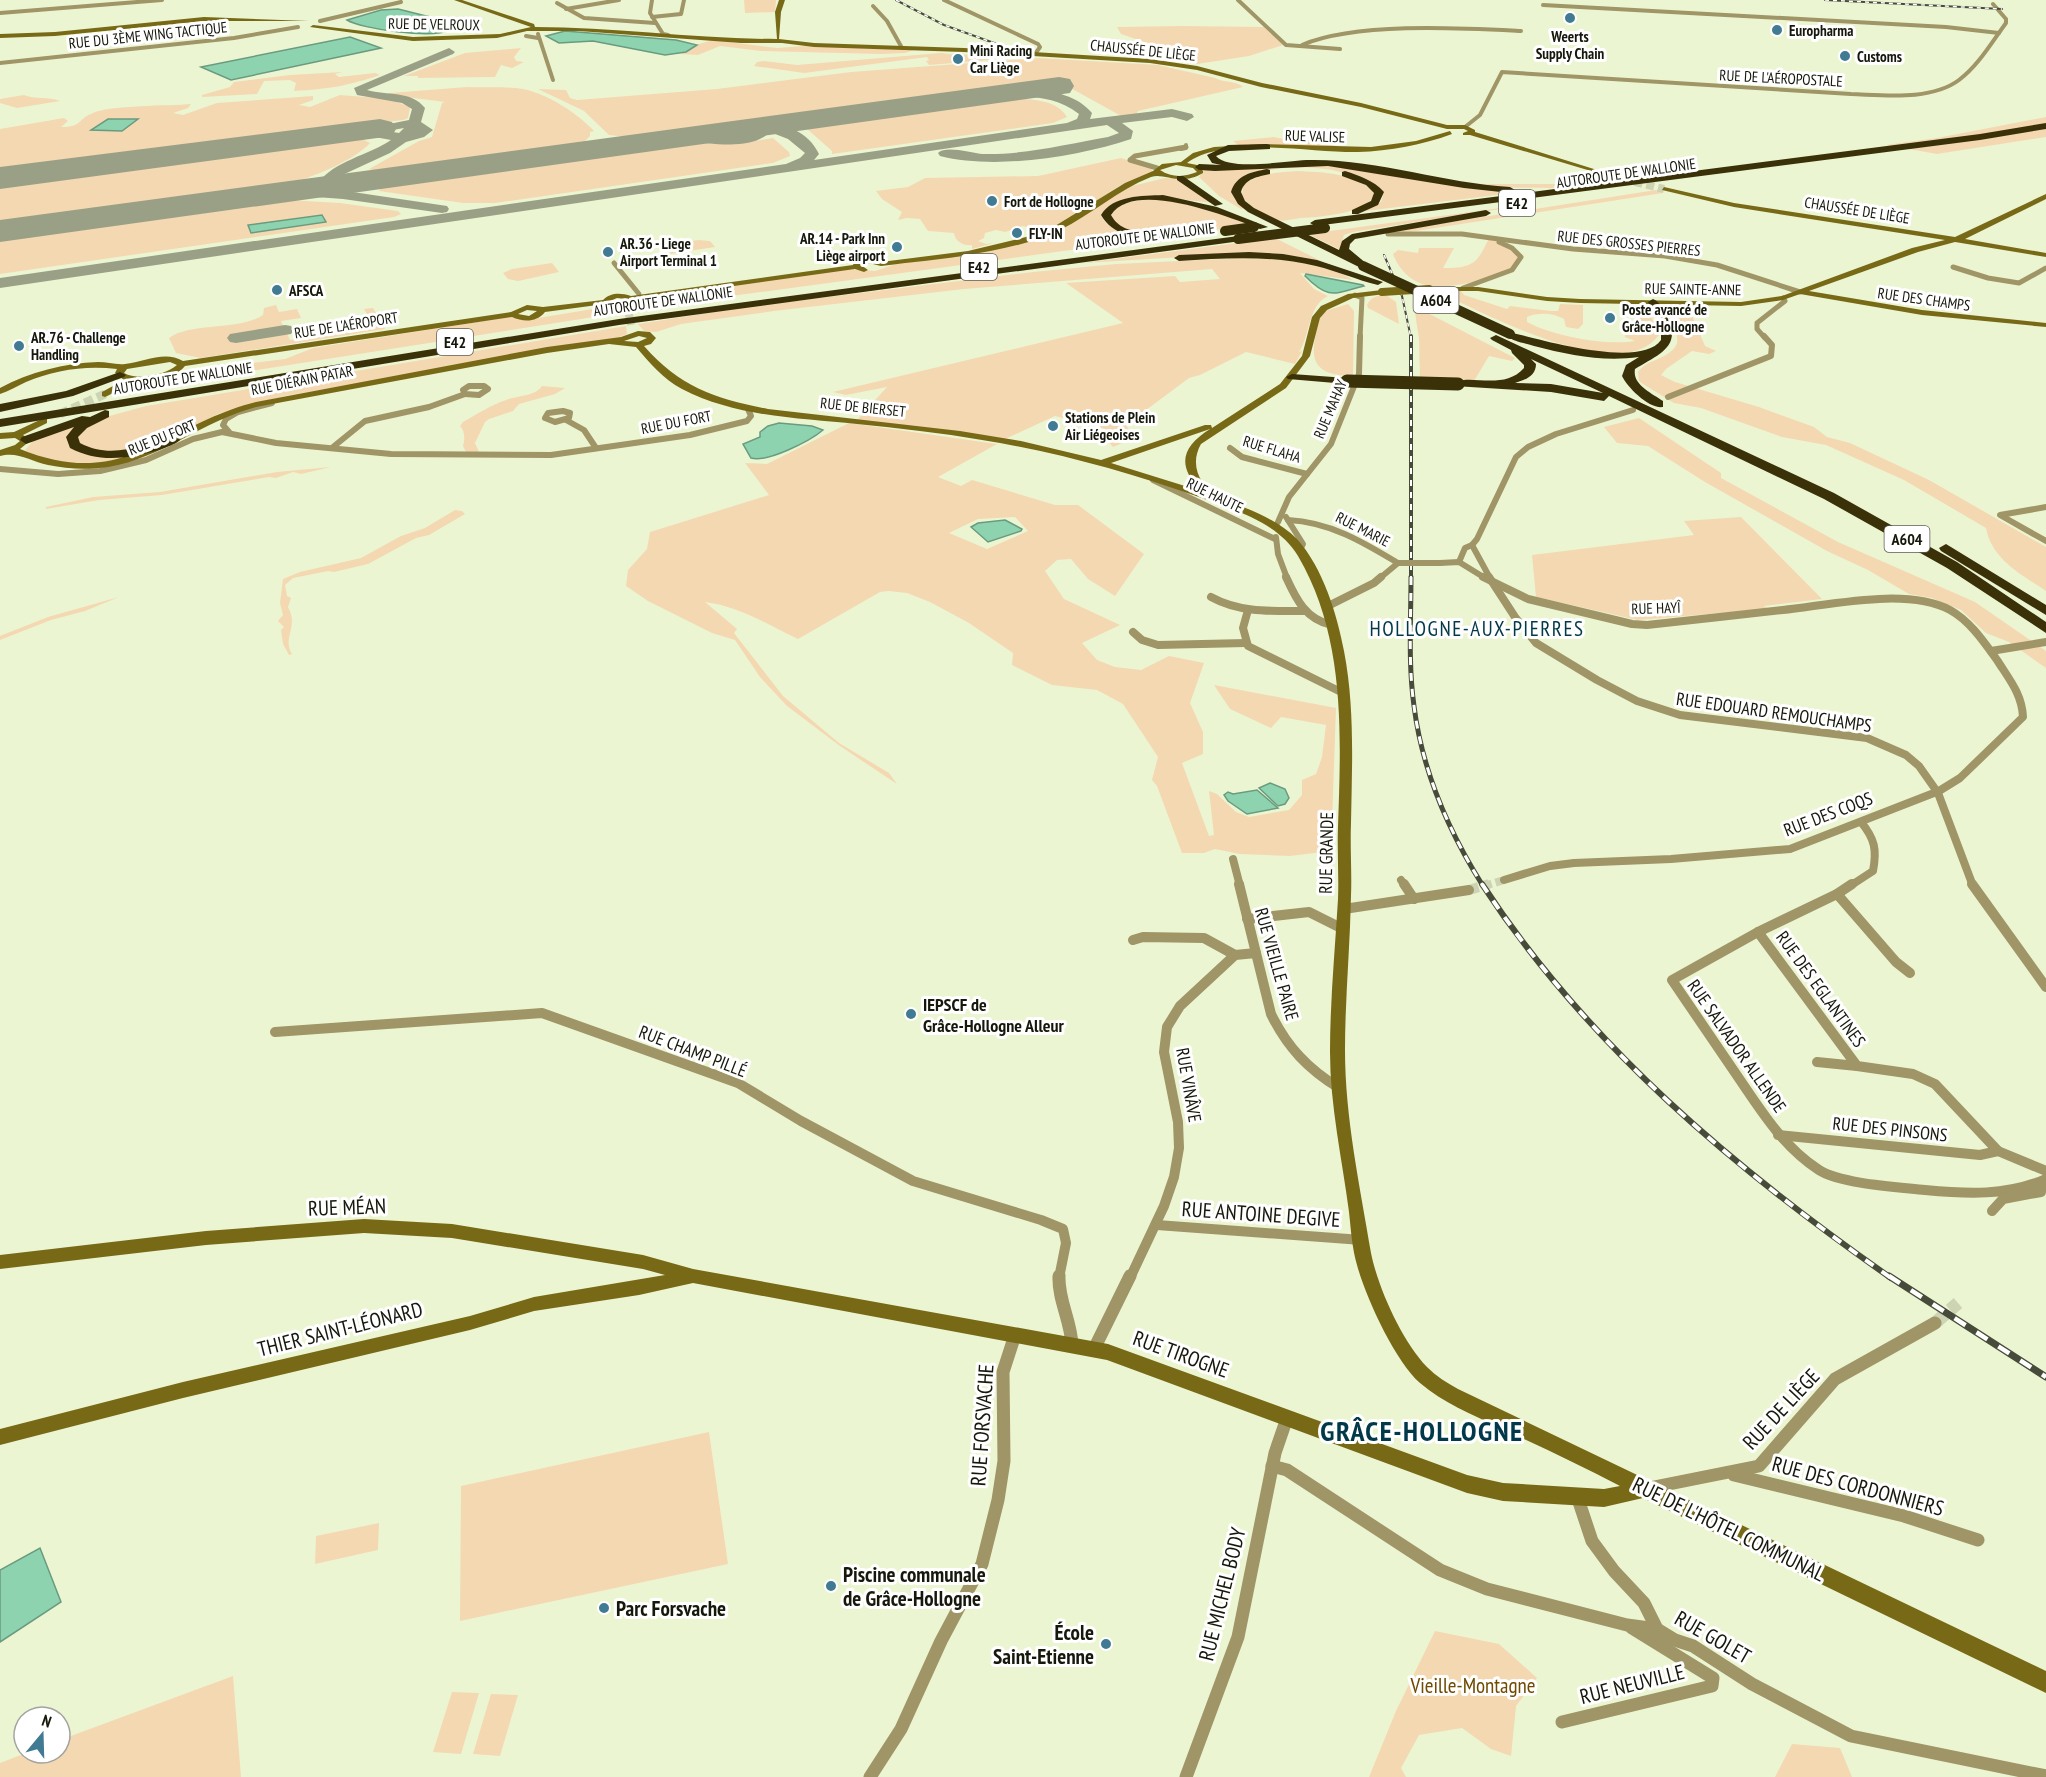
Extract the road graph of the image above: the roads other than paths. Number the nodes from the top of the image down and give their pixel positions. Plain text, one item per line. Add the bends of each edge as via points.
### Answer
1 (162, 0) edge
2 (457, 0) edge
3 (619, 0) edge
4 (652, 0) edge
5 (684, 0) edge
6 (690, 0) edge
7 (782, 0) edge
8 (944, 0) edge
9 (1238, 0) edge
10 (401, 2) dead end
11 (556, 3) dead end
12 (1993, 4) dead end
13 (1543, 5) dead end
14 (873, 6) dead end
15 (566, 9) junction
16 (0, 13) edge
17 (652, 17) junction
18 (280, 21) junction
19 (306, 21) junction
20 (321, 23) junction
21 (655, 23) junction
22 (530, 25) junction
23 (297, 26) junction
24 (313, 27) junction
25 (334, 28) junction
26 (2001, 30) junction
27 (661, 31) junction
28 (1521, 31) dead end
29 (521, 33) junction
30 (539, 33) junction
31 (646, 34) junction
32 (668, 35) junction
33 (0, 36) edge
34 (773, 41) junction
35 (785, 43) junction
36 (1302, 45) junction
37 (902, 48) junction
38 (1340, 49) dead end
39 (1035, 54) junction
40 (0, 63) edge
41 (553, 80) dead end
42 (2046, 123) edge
43 (1448, 130) junction
44 (1467, 130) junction
45 (2046, 131) edge
46 (1186, 145) dead end
47 (1267, 147) junction
48 (1141, 155) junction
49 (1183, 163) junction
50 (1260, 165) junction
51 (1159, 168) junction
52 (1197, 172) junction
53 (1167, 176) junction
54 (1709, 177) junction
55 (1180, 178) junction
56 (1623, 179) tunnel mouth
57 (1119, 189) junction
58 (1578, 189) junction
59 (1664, 189) tunnel mouth
60 (1544, 194) junction
61 (2046, 196) edge
62 (1563, 202) dead end
63 (1492, 212) dead end
64 (1329, 217) junction
65 (1311, 222) junction
66 (1461, 226) dead end
67 (1986, 227) junction
68 (1275, 232) junction
69 (1388, 234) dead end
70 (1922, 234) junction
71 (1189, 235) junction
72 (1231, 235) junction
73 (1967, 235) junction
74 (1488, 237) junction
75 (1956, 240) junction
76 (1944, 241) junction
77 (1315, 242) junction
78 (1929, 243) junction
79 (1990, 246) junction
80 (1915, 250) junction
81 (2046, 255) edge
82 (1048, 258) junction
83 (1343, 261) junction
84 (614, 263) dead end
85 (881, 264) junction
86 (856, 267) junction
87 (1953, 267) dead end
88 (2046, 268) edge
89 (1007, 270) junction
90 (1380, 287) junction
91 (1463, 288) junction
92 (1800, 292) junction
93 (1355, 295) junction
94 (635, 296) junction
95 (1783, 298) junction
96 (605, 302) junction
97 (1653, 302) junction
98 (2046, 325) edge
99 (1512, 339) junction
100 (623, 341) junction
101 (638, 345) junction
102 (1655, 350) junction
103 (182, 364) junction
104 (125, 374) junction
105 (1293, 375) junction
106 (1459, 384) junction
107 (0, 391) edge
108 (105, 394) tunnel mouth
109 (465, 394) dead end
110 (172, 395) junction
111 (282, 399) junction
112 (1664, 400) junction
113 (0, 408) edge
114 (748, 409) junction
115 (1633, 410) dead end
116 (105, 414) junction
117 (0, 416) edge
118 (1230, 419) junction
119 (566, 420) dead end
120 (1671, 420) junction
121 (44, 421) tunnel mouth
122 (0, 423) edge
123 (229, 432) junction
124 (0, 436) edge
125 (21, 438) junction
126 (174, 440) junction
127 (1163, 443) junction
128 (333, 447) junction
129 (596, 448) junction
130 (1230, 448) dead end
131 (13, 450) junction
132 (0, 453) edge
133 (1190, 453) junction
134 (1102, 463) junction
135 (0, 470) edge
136 (1307, 474) junction
137 (1143, 475) junction
138 (1194, 477) junction
139 (1173, 484) junction
140 (1218, 500) junction
141 (2046, 507) edge
142 (1282, 513) junction
143 (1288, 520) junction
144 (1278, 522) dead end
145 (2046, 541) edge
146 (1472, 545) junction
147 (1300, 550) junction
148 (1459, 562) junction
149 (1398, 563) junction
150 (1491, 582) junction
151 (1211, 597) dead end
152 (1326, 608) junction
153 (1248, 610) junction
154 (1305, 611) junction
155 (2046, 612) edge
156 (1332, 625) junction
157 (2046, 629) edge
158 (1133, 632) dead end
159 (2046, 642) edge
160 (1246, 643) junction
161 (1991, 651) junction
162 (1345, 694) junction
163 (1939, 791) junction
164 (1861, 822) junction
165 (1233, 859) dead end
166 (1401, 880) dead end
167 (1504, 880) tunnel mouth
168 (1468, 890) tunnel mouth
169 (1837, 894) junction
170 (1414, 899) junction
171 (1344, 909) junction
172 (1247, 919) junction
173 (1341, 928) junction
174 (1758, 932) junction
175 (1133, 940) dead end
176 (1245, 954) junction
177 (1910, 973) dead end
178 (2046, 987) edge
179 (275, 1032) dead end
180 (1817, 1062) dead end
181 (1857, 1066) junction
182 (1339, 1088) junction
183 (1778, 1135) junction
184 (1998, 1151) junction
185 (2046, 1171) edge
186 (2043, 1180) edge
187 (1992, 1210) dead end
188 (1157, 1225) junction
189 (1362, 1240) junction
190 (0, 1262) edge
191 (693, 1276) junction
192 (1935, 1323) tunnel mouth
193 (1015, 1335) junction
194 (1072, 1345) junction
195 (1094, 1349) junction
196 (1417, 1369) joint
197 (1287, 1418) junction
198 (0, 1437) edge
199 (1272, 1466) junction
200 (1728, 1474) junction
201 (1643, 1489) junction
202 (1577, 1496) junction
203 (1978, 1540) dead end
204 (1627, 1625) junction
205 (1657, 1629) junction
206 (2046, 1682) edge
207 (1562, 1722) dead end
208 (2046, 1776) edge
209 (870, 1777) edge
210 (1186, 1777) edge

1 - 16 street
2 - 22 street
3 - 15 street
4 - 17 street
5 - 6 street
5 - 17 street via 681,14
7 - 34 street
8 - 39 street via 1038,44
9 - 36 street via 1286,45
10 - 20 street
11 - 15 street
12 - 26 street via 2007,21
13 - 26 street
14 - 37 street
15 - 21 street via 584,18
17 - 21 street
18 - 19 street, RUE DE VELROUX
18 - 23 street, RUE DE VELROUX
18 - 33 street via 204,19
19 - 20 street, RUE DE VELROUX
19 - 23 street
20 - 24 street
20 - 25 street, RUE DE VELROUX
21 - 27 street
22 - 29 street
22 - 30 street
23 - 24 street, RUE DE VELROUX
23 - 40 street, RUE DU 3ÈME WING TACTIQUE via 234,38
24 - 25 street, RUE DE VELROUX
25 - 29 street, RUE DE VELROUX via 413,39
26 - 44 street, RUE DE L'AÉROPOSTALE via 1955,82 1906,93 1833,93 1502,72 1480,115
27 - 31 street
27 - 32 street
28 - 36 street via 1348,33 1309,40
29 - 30 street, RUE DE VELROUX
30 - 31 street, RUE DE VELROUX via 558,30
30 - 41 street
31 - 32 street, RUE DE VELROUX
32 - 34 street, RUE DE VELROUX
34 - 35 street, CHAUSSÉE DE LIÈGE
34 - 35 street
35 - 37 street, CHAUSSÉE DE LIÈGE
36 - 38 street
37 - 39 street, CHAUSSÉE DE LIÈGE
39 - 43 street, CHAUSSÉE DE LIÈGE via 1184,66 1384,110
42 - 58 highway, AUTOROUTE DE WALLONIE / E42 via 1980,137
43 - 44 street
43 - 47 street, RUE VALISE via 1412,144 1380,149
44 - 56 street
45 - 54 highway, AUTOROUTE DE WALLONIE / E42
46 - 48 street
47 - 49 street, RUE VALISE via 1209,149
47 - 50 highway via 1228,148 1211,155 1215,161 1226,164
48 - 51 street via 1141,160
48 - 51 street via 1130,160
49 - 51 street, RUE DE L'AÉROPORT
49 - 52 street
50 - 52 highway
50 - 58 highway via 1330,163 1478,188
51 - 53 street
51 - 57 street, RUE DE L'AÉROPORT
52 - 55 street
52 - 77 highway, A604 via 1200,183 1227,203
53 - 55 street
53 - 57 street, RUE DE L'AÉROPORT
54 - 62 highway via 1703,182
54 - 72 highway, AUTOROUTE DE WALLONIE / E42, bridge via 1325,228
55 - 68 highway, A604 via 1218,204
57 - 85 street, RUE DE L'AÉROPORT via 1058,228 1028,239 968,253
58 - 60 highway, AUTOROUTE DE WALLONIE / E42
59 - 70 street, CHAUSSÉE DE LIÈGE via 1744,206
60 - 64 highway
60 - 65 highway, AUTOROUTE DE WALLONIE / E42
61 - 67 street
63 - 83 highway via 1358,235 1345,243
64 - 65 highway
64 - 77 highway via 1371,206 1378,200 1379,192 1356,177 1309,170 1262,173 1236,187 1238,198 1251,210
65 - 72 highway, AUTOROUTE DE WALLONIE / E42, bridge
66 - 74 street
67 - 73 street, RUE SAINTE-ANNE
67 - 76 street
68 - 71 highway via 1218,208 1180,199 1134,200 1115,205 1106,215 1112,225 1136,233
68 - 83 highway, A604
69 - 74 street via 1456,233
70 - 76 street, CHAUSSÉE DE LIÈGE
70 - 78 street via 1932,239
71 - 72 highway
71 - 82 highway
72 - 82 highway, AUTOROUTE DE WALLONIE / E42
72 - 89 highway, AUTOROUTE DE WALLONIE / E42
73 - 75 street, RUE SAINTE-ANNE
73 - 79 street
74 - 91 street via 1518,253 1519,262 1512,270
74 - 92 street, RUE DES GROSSES PIERRES via 1717,265
75 - 76 street, RUE SAINTE-ANNE
75 - 79 street
76 - 78 street, RUE SAINTE-ANNE
76 - 79 street
76 - 80 street, RUE SAINTE-ANNE
77 - 83 highway, A604
78 - 80 street, RUE SAINTE-ANNE
79 - 81 street
80 - 92 street, RUE SAINTE-ANNE
82 - 117 highway, AUTOROUTE DE WALLONIE / E42 via 638,313
83 - 89 highway via 1246,255
83 - 90 highway
83 - 99 highway, A604, bridge via 1363,266
84 - 94 street
85 - 86 street, RUE DE L'AÉROPORT via 872,270
85 - 86 street, RUE DE L'AÉROPORT via 864,261
86 - 94 street, RUE DE L'AÉROPORT
87 - 88 street via 2019,284
89 - 110 highway, AUTOROUTE DE WALLONIE / E42 via 619,322
90 - 91 street, RUE SAINTE-ANNE, bridge
90 - 93 street, RUE SAINTE-ANNE
90 - 99 highway, A604, bridge via 1496,338
91 - 97 street, RUE SAINTE-ANNE via 1547,299
92 - 95 street, RUE SAINTE-ANNE
92 - 98 street, RUE DES CHAMPS via 1847,303 1954,318
93 - 105 street, RUE SAINTE-ANNE via 1327,305 1318,314 1308,349
93 - 136 street, RUE MAHAY via 1362,298 1359,374 1331,444
94 - 96 street, RUE DE L'AÉROPORT via 612,297
94 - 96 street, RUE DE L'AÉROPORT via 626,308
95 - 97 street, RUE SAINTE-ANNE via 1741,304
95 - 112 street via 1785,301 1757,323 1757,329 1772,345 1771,356
96 - 103 street, RUE DE L'AÉROPORT via 542,310 532,317 513,314
97 - 102 highway via 1668,335 1663,346
99 - 102 highway via 1593,356 1619,357
99 - 106 highway via 1516,352 1530,364 1528,373 1503,383
99 - 112 highway, A604
99 - 120 highway, A604
100 - 101 street
100 - 101 street via 632,329 652,338
100 - 111 street, RUE DIÉRAIN PATAR
101 - 114 street, RUE DE BIERSET via 648,360 674,381 705,397
102 - 112 highway via 1630,367 1628,376 1632,384
103 - 104 street, RUE DE L'AÉROPORT via 168,359
103 - 104 street, RUE DE L'AÉROPORT via 171,373
104 - 107 street, RUE DE L'AÉROPORT via 91,365 35,374
104 - 108 street
104 - 113 highway via 69,394
105 - 106 highway, bridge
105 - 118 street via 1275,392
106 - 120 highway via 1587,393
109 - 128 street via 429,407 366,421
110 - 116 highway
110 - 122 highway, AUTOROUTE DE WALLONIE / E42
111 - 123 street via 227,418 223,424
111 - 126 street, RUE DIÉRAIN PATAR via 219,416
112 - 155 highway, A604 via 1899,521
114 - 129 street, RUE DU FORT via 751,416 747,421 619,447
114 - 134 street, RUE DE BIERSET via 949,432
115 - 146 street via 1532,443 1522,451
116 - 125 highway
116 - 126 highway via 76,431 72,437 74,445 86,451 112,454
118 - 127 street
118 - 133 street via 1199,439
119 - 129 street via 580,426
120 - 157 highway, A604 via 1892,530
121 - 125 street
123 - 128 street, RUE DU FORT via 276,443
123 - 135 street, RUE DU FORT via 202,435 146,460 100,471 58,474
124 - 125 street
125 - 131 street via 22,445
126 - 131 street, RUE DIÉRAIN PATAR via 127,460 82,466 47,464
127 - 133 street via 1180,445
127 - 134 street
128 - 129 street, RUE DU FORT via 411,455 520,456
130 - 136 street, RUE FLAHA via 1242,457
131 - 132 street
133 - 138 street
134 - 137 street, RUE GRANDE
136 - 142 street, RUE MAHAY
137 - 139 street, RUE GRANDE
137 - 154 street, RUE HAUTE via 1275,538 1280,565
138 - 139 street
138 - 140 street
139 - 140 street, RUE GRANDE
140 - 147 street, RUE GRANDE via 1274,526
141 - 145 street via 2000,515
142 - 143 street
142 - 144 street, RUE MAHAY
143 - 147 street via 1303,544
143 - 149 street, RUE MARIE via 1315,521 1339,530
146 - 148 street via 1465,548
146 - 150 street
147 - 152 street, RUE GRANDE
148 - 149 street, bridge
148 - 150 street, RUE HAYÎ
149 - 152 street via 1374,583
150 - 161 street, RUE HAYÎ via 1528,598 1647,625 1874,600 1927,601 1953,610 1969,622
150 - 163 street, RUE EDOUARD REMOUCHAMPS via 1533,640 1627,697 1680,715 1867,738 1888,744 1924,771
151 - 153 street
152 - 156 street, RUE GRANDE
153 - 154 street
153 - 160 street via 1244,616
154 - 156 street via 1323,624
156 - 162 street, RUE GRANDE
158 - 160 street via 1158,645
159 - 161 street
160 - 162 street
161 - 163 street, RUE DES COQS via 2023,700 2023,717 1960,778
162 - 171 street, RUE GRANDE
163 - 164 street, RUE DES COQS
163 - 178 street via 1969,881
164 - 167 street, RUE DES COQS via 1790,849 1574,863
164 - 169 street, RUE SALVADOR ALLENDE via 1874,837 1878,850 1873,871
165 - 172 street, RUE VIEILLE PAIRE
166 - 170 street
168 - 170 street
169 - 174 street, RUE SALVADOR ALLENDE
169 - 177 street
170 - 171 street
171 - 173 street, RUE GRANDE
172 - 173 street via 1309,912
172 - 176 street, RUE VIEILLE PAIRE
173 - 182 street, RUE GRANDE
174 - 181 street, RUE DES EGLANTINES
174 - 183 street, RUE SALVADOR ALLENDE via 1672,980
175 - 176 street via 1204,938
176 - 182 street, RUE VIEILLE PAIRE via 1281,1035 1314,1073
176 - 188 street, RUE VINÂVE via 1193,992 1176,1010 1164,1035 1180,1136 1173,1182
179 - 194 street, RUE CHAMP PILLÉ via 542,1013 738,1083 913,1181 1063,1229 1067,1251 1059,1282
180 - 181 street, RUE DES EGLANTINES
181 - 184 street, RUE DES EGLANTINES via 1914,1074 1935,1084
182 - 189 street, RUE GRANDE
183 - 184 street, RUE DES PINSONS via 1980,1155
183 - 186 street, RUE SALVADOR ALLENDE via 1819,1170 1838,1178 2000,1193
184 - 185 street, RUE DES EGLANTINES
186 - 187 street via 2041,1192 2003,1199
188 - 189 street, RUE ANTOINE DEGIVE
188 - 195 street, RUE VINÂVE
189 - 196 street, RUE GRANDE via 1364,1263 1390,1322
190 - 191 street, RUE MÉAN via 206,1238 364,1226 452,1231 644,1262
191 - 193 street, RUE TIROGNE
191 - 198 street, THIER SAINT-LÉONARD via 534,1304
192 - 200 street, RUE DE LIÈGE via 1835,1379 1759,1466
193 - 194 street, RUE TIROGNE
193 - 209 street, RUE FORSVACHE via 1003,1372 1004,1461 982,1564 901,1729
194 - 195 street, RUE TIROGNE
195 - 197 street, RUE TIROGNE
196 - 201 street, RUE DE L'HÔTEL COMMUNAL via 1462,1401
197 - 199 street, RUE MICHEL BODY
197 - 202 street, RUE TIROGNE via 1467,1484 1503,1492
199 - 204 street, RUE GOLET via 1287,1470 1440,1570 1487,1589
199 - 210 street, RUE MICHEL BODY via 1238,1637
200 - 201 street, RUE DE LIÈGE
200 - 203 street, RUE DES CORDONNIERS via 1904,1516
201 - 202 street, RUE TIROGNE via 1604,1498
201 - 206 street, RUE DE L'HÔTEL COMMUNAL
202 - 205 street via 1592,1541 1644,1603
204 - 205 street, RUE GOLET
204 - 207 street, RUE NEUVILLE via 1713,1678 1712,1686
205 - 208 street, RUE GOLET via 1851,1736

